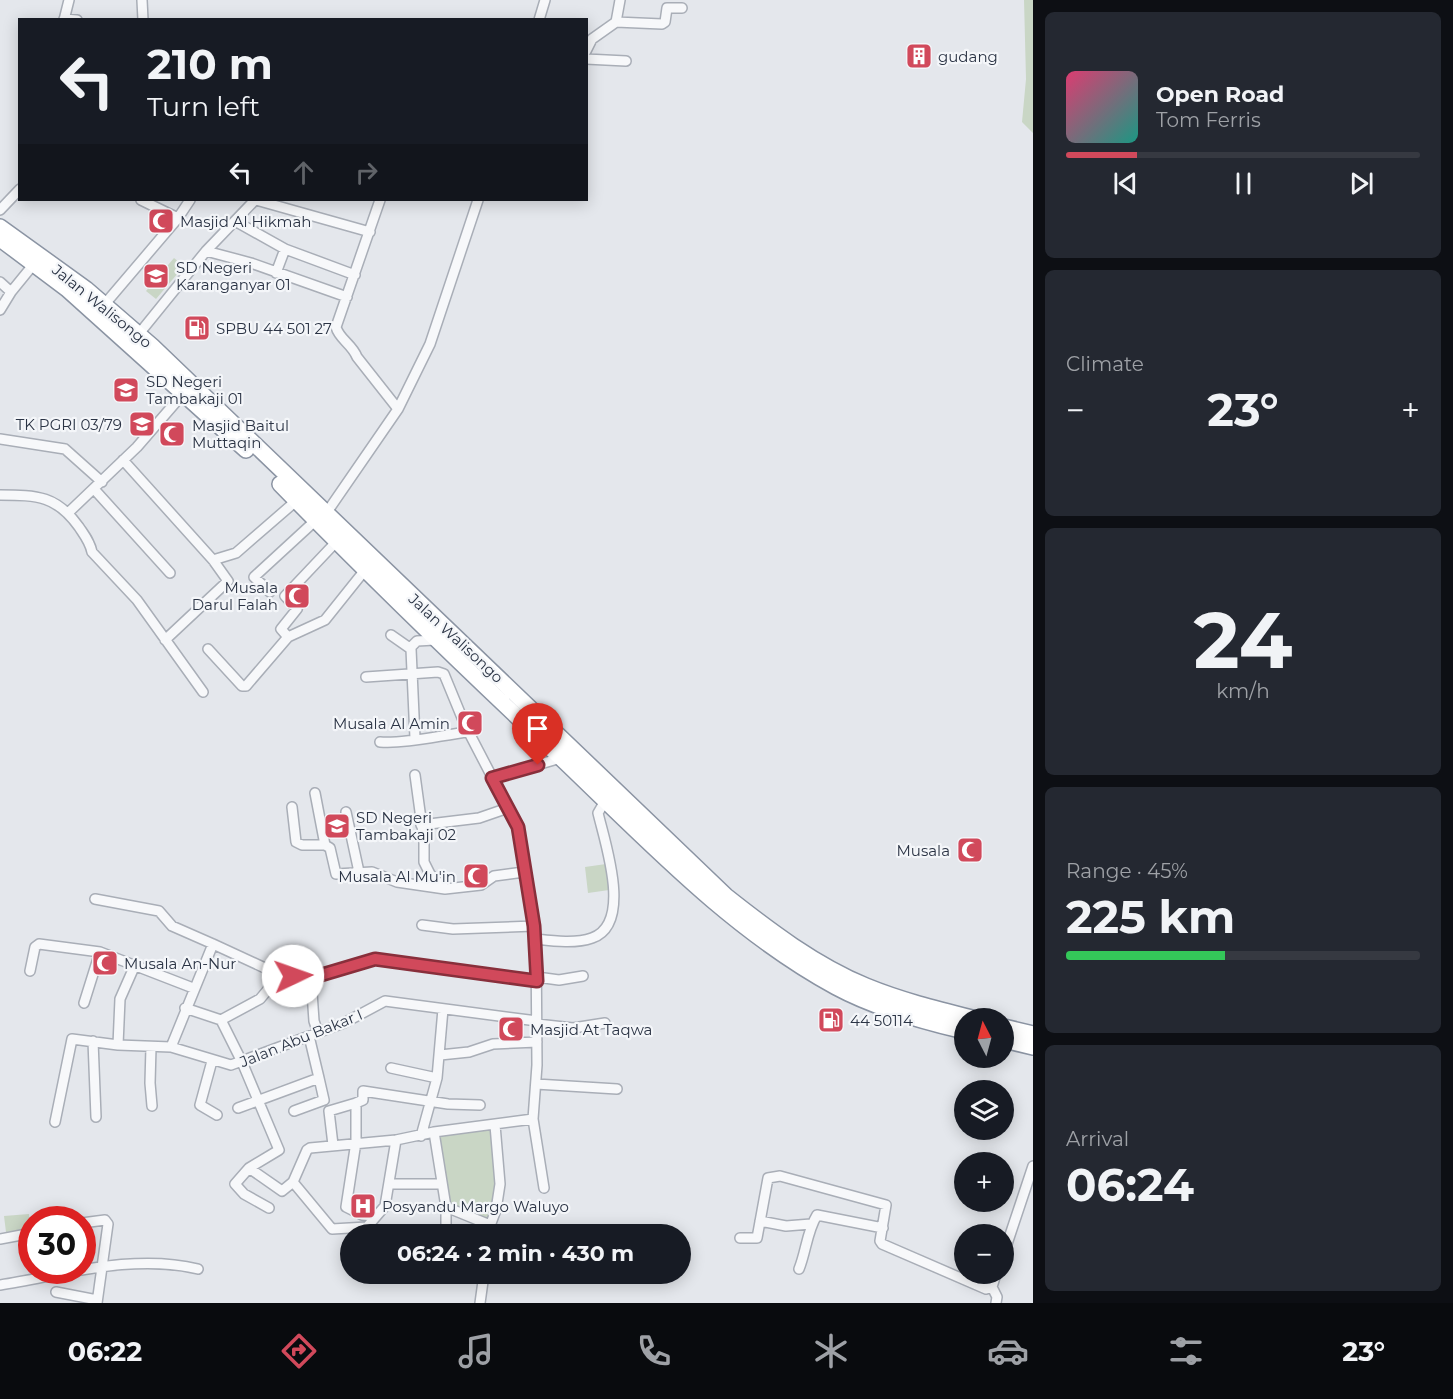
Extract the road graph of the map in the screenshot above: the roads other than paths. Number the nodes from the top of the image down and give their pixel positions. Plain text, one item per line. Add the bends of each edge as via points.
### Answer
1 (69, 0) edge
2 (142, 0) edge
3 (545, 0) edge
4 (620, 0) edge
5 (682, 8) dead end
6 (64, 18) edge
7 (143, 18) edge
8 (540, 18) edge
9 (616, 22) junction
10 (588, 47) edge
11 (588, 59) edge
12 (626, 61) dead end
13 (18, 191) edge
14 (143, 201) edge
15 (189, 201) edge
16 (255, 201) edge
17 (260, 201) edge
18 (380, 201) edge
19 (478, 201) edge
20 (0, 210) edge
21 (178, 218) junction
22 (235, 221) junction
23 (0, 227) edge
24 (370, 232) junction
25 (0, 239) edge
26 (285, 249) junction
27 (206, 251) junction
28 (33, 264) junction
29 (276, 273) junction
30 (356, 275) junction
31 (0, 282) edge
32 (11, 292) junction
33 (347, 297) junction
34 (104, 305) junction
35 (0, 310) edge
36 (138, 335) junction
37 (182, 395) junction
38 (398, 409) junction
39 (0, 439) edge
40 (123, 460) junction
41 (98, 485) junction
42 (0, 495) edge
43 (296, 501) junction
44 (69, 512) junction
45 (321, 517) junction
46 (336, 541) junction
47 (213, 560) junction
48 (365, 570) junction
49 (170, 573) dead end
50 (270, 592) dead end
51 (391, 635) dead end
52 (288, 636) junction
53 (165, 640) junction
54 (435, 640) junction
55 (411, 647) junction
56 (208, 649) dead end
57 (411, 674) junction
58 (366, 677) dead end
59 (203, 692) dead end
60 (468, 732) junction
61 (415, 738) junction
62 (380, 742) dead end
63 (561, 758) junction
64 (415, 776) dead end
65 (492, 778) junction
66 (315, 793) dead end
67 (605, 801) junction
68 (292, 807) dead end
69 (508, 808) junction
70 (346, 812) dead end
71 (421, 825) junction
72 (325, 845) junction
73 (359, 872) junction
74 (524, 872) junction
75 (445, 889) junction
76 (95, 899) dead end
77 (422, 925) dead end
78 (534, 926) junction
79 (536, 939) junction
80 (213, 944) junction
81 (100, 952) junction
82 (135, 965) junction
83 (30, 972) dead end
84 (280, 975) junction
85 (583, 976) dead end
86 (311, 978) junction
87 (537, 980) junction
88 (193, 988) junction
89 (84, 1003) dead end
90 (185, 1008) junction
91 (443, 1010) junction
92 (954, 1014) edge
93 (220, 1020) junction
94 (537, 1023) junction
95 (605, 1023) dead end
96 (954, 1029) edge
97 (1014, 1029) edge
98 (314, 1034) junction
99 (1033, 1034) edge
100 (93, 1041) junction
101 (537, 1042) junction
102 (1014, 1042) edge
103 (118, 1046) junction
104 (151, 1047) junction
105 (171, 1047) junction
106 (1033, 1047) edge
107 (440, 1055) junction
108 (212, 1061) junction
109 (242, 1062) junction
110 (391, 1068) dead end
111 (319, 1078) junction
112 (437, 1078) junction
113 (536, 1084) junction
114 (617, 1089) dead end
115 (257, 1100) junction
116 (432, 1102) junction
117 (356, 1103) junction
118 (480, 1105) dead end
119 (152, 1106) dead end
120 (238, 1108) dead end
121 (294, 1111) dead end
122 (217, 1115) dead end
123 (96, 1117) dead end
124 (533, 1119) junction
125 (55, 1122) dead end
126 (495, 1125) junction
127 (434, 1132) junction
128 (421, 1136) junction
129 (396, 1140) junction
130 (356, 1142) junction
131 (333, 1145) junction
132 (1033, 1167) edge
133 (249, 1168) junction
134 (292, 1182) junction
135 (389, 1184) junction
136 (442, 1184) junction
137 (544, 1188) dead end
138 (446, 1207) junction
139 (269, 1208) dead end
140 (376, 1215) junction
141 (96, 1221) edge
142 (760, 1221) junction
143 (446, 1224) edge
144 (477, 1224) edge
145 (490, 1224) edge
146 (811, 1224) junction
147 (1014, 1224) edge
148 (883, 1228) junction
149 (18, 1236) edge
150 (740, 1238) dead end
151 (0, 1239) edge
152 (101, 1268) junction
153 (96, 1269) edge
154 (198, 1269) dead end
155 (799, 1269) dead end
156 (18, 1282) edge
157 (55, 1284) edge
158 (483, 1284) edge
159 (993, 1284) edge
160 (0, 1285) edge
161 (992, 1287) junction
162 (56, 1292) junction
163 (97, 1301) edge
164 (54, 1303) edge
165 (480, 1303) edge
166 (996, 1303) edge

1 - 6 street
2 - 7 street
3 - 8 street
4 - 9 street
5 - 9 street via 668,8 662,24
9 - 10 street via 592,39
11 - 12 street
13 - 20 street
14 - 21 street
15 - 21 street
16 - 22 street
17 - 24 street
18 - 24 street
19 - 38 street via 430,344
21 - 34 street
22 - 26 street
22 - 27 street
23 - 34 highway, Jalan Walisongo
24 - 30 street
25 - 28 highway, Jalan Walisongo
26 - 29 street
26 - 30 street
27 - 29 street
27 - 36 street
28 - 32 street
28 - 37 highway, Jalan Walisongo via 67,289
29 - 33 street
30 - 33 street
31 - 32 street
32 - 35 street
33 - 38 street via 337,332 353,347
34 - 36 highway, Jalan Walisongo
36 - 45 highway, Jalan Walisongo
37 - 40 street
37 - 43 highway, Jalan Walisongo
38 - 45 street
39 - 41 street via 65,448
40 - 41 street
40 - 47 street
41 - 44 street
41 - 49 street
42 - 44 street via 51,500
43 - 45 highway, Jalan Walisongo
43 - 47 street via 232,555
44 - 53 street via 91,544 92,552 137,600
45 - 46 highway, Jalan Walisongo
45 - 50 street via 254,577
45 - 92 highway, Jalan Walisongo via 749,914 795,947 864,985
46 - 48 highway, Jalan Walisongo
46 - 52 street via 285,596 297,608 280,628
47 - 53 street via 228,585
48 - 52 street via 325,620
48 - 54 highway, Jalan Walisongo
51 - 55 street
52 - 56 street via 245,687
53 - 59 street
54 - 55 street via 417,641
54 - 63 highway, Jalan Walisongo
55 - 57 street
57 - 58 street
57 - 60 street via 444,674
57 - 61 street
60 - 61 street
60 - 65 street
61 - 62 street via 398,743
63 - 65 street
63 - 67 highway, Jalan Walisongo
64 - 71 street
65 - 69 street
66 - 72 street
67 - 79 street via 598,813 614,889 611,920 600,934 588,939
67 - 96 highway, Jalan Walisongo via 695,884 785,957 862,999
68 - 72 street via 296,842
69 - 71 street via 479,818
69 - 74 street via 518,827
70 - 73 street
71 - 75 street via 424,862
72 - 73 street via 330,848 336,874
73 - 75 street via 372,872 420,888
74 - 75 street via 494,876 481,885
74 - 78 street
76 - 80 street via 159,911 172,926
77 - 78 street via 453,929
78 - 79 street
79 - 87 street
80 - 84 street
80 - 88 street
81 - 82 street
81 - 83 street via 36,945
81 - 89 street
82 - 88 street
82 - 103 street via 120,999
84 - 86 street
84 - 93 street via 260,999
85 - 87 street
86 - 87 street via 375,959
86 - 98 street
87 - 94 street
88 - 90 street
90 - 93 street
90 - 105 street
91 - 94 street, Jalan Abu Bakar I
91 - 98 street, Jalan Abu Bakar I via 385,1001
91 - 107 street
93 - 109 street
94 - 95 street, Jalan Abu Bakar I via 573,1028
94 - 101 street
97 - 99 highway
98 - 109 street, Jalan Abu Bakar I
98 - 111 street
100 - 103 street, Jalan Abu Bakar I
100 - 123 street
100 - 125 street via 70,1041
101 - 107 street via 493,1044 469,1053
101 - 113 street
102 - 106 highway
103 - 104 street, Jalan Abu Bakar I
104 - 105 street, Jalan Abu Bakar I
104 - 119 street
105 - 108 street, Jalan Abu Bakar I
107 - 112 street
108 - 109 street, Jalan Abu Bakar I via 231,1065
108 - 122 street via 200,1105
109 - 115 street
110 - 112 street
111 - 115 street
111 - 121 street via 324,1100
112 - 116 street
113 - 114 street
113 - 124 street
115 - 120 street
115 - 133 street via 279,1151
116 - 117 street via 364,1091 363,1100
116 - 118 street
116 - 128 street
117 - 130 street
117 - 131 street via 329,1111
124 - 126 street
124 - 137 street
126 - 127 street
126 - 145 street via 500,1184
127 - 128 street
127 - 136 street
128 - 129 street
129 - 130 street
129 - 135 street
130 - 131 street
130 - 140 street via 346,1207 362,1215
131 - 134 street via 307,1150
132 - 147 street
133 - 134 street via 282,1191
133 - 139 street via 235,1185
134 - 140 street via 332,1229 367,1227
135 - 136 street
135 - 140 street via 385,1206
136 - 138 street
138 - 143 street
138 - 144 street
141 - 152 street via 105,1220 108,1228
142 - 146 street via 786,1226
142 - 148 street via 768,1178 780,1176 886,1205
142 - 150 street via 757,1238
146 - 148 street via 819,1215
146 - 155 street
148 - 161 street via 882,1244 986,1289
149 - 151 street
152 - 153 street
152 - 154 street via 148,1263
152 - 163 street
156 - 160 street
157 - 162 street
158 - 165 street
159 - 161 street
161 - 166 street
162 - 163 street
162 - 164 street

